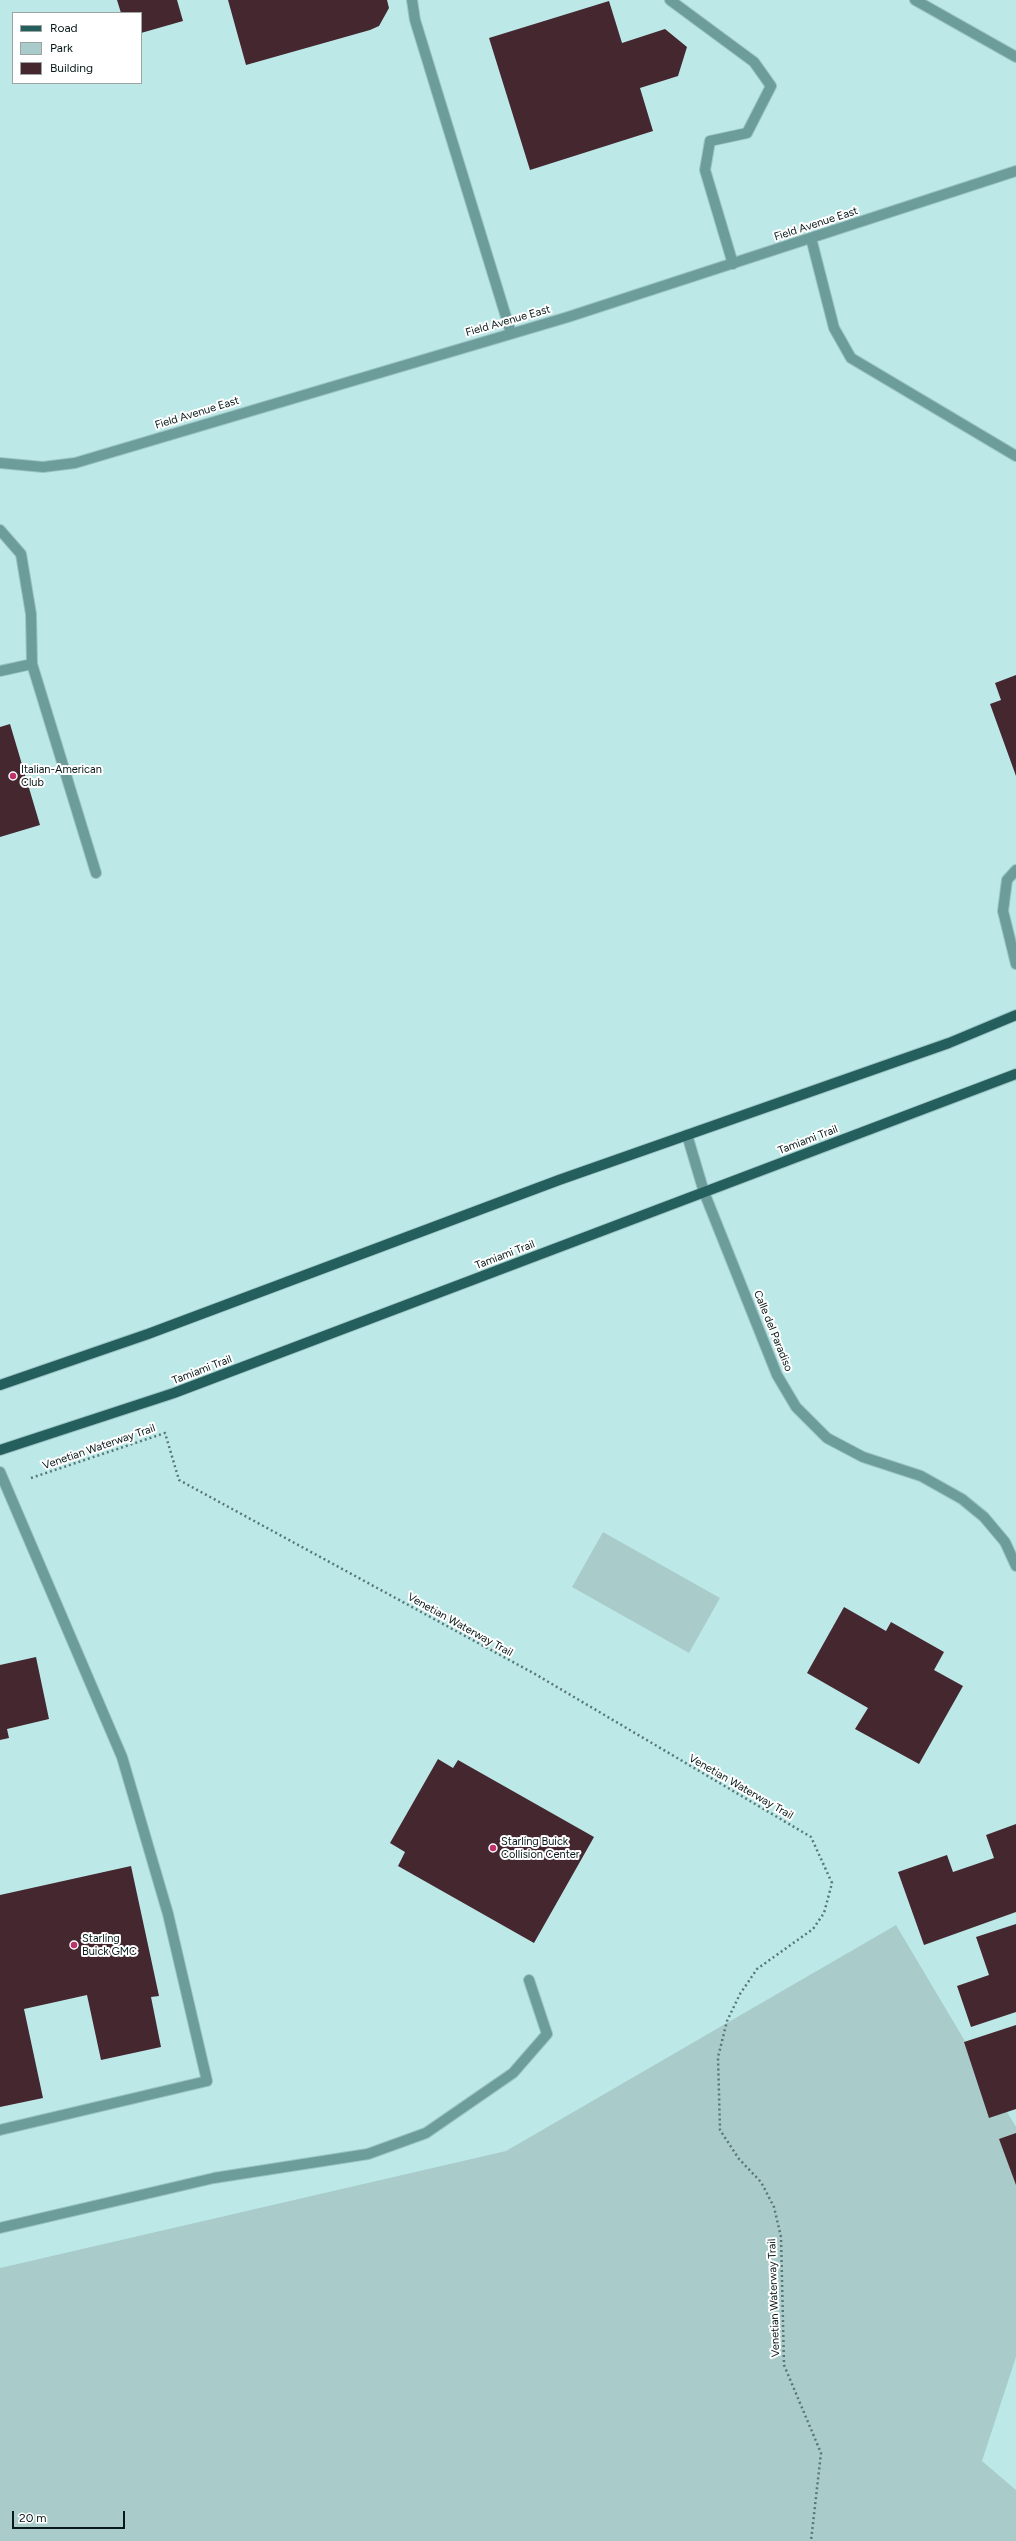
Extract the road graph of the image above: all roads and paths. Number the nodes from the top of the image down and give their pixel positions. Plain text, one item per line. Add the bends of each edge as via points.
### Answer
1 (412, 0) edge
2 (670, 0) edge
3 (915, 0) edge
4 (1016, 57) edge
5 (1016, 171) edge
6 (811, 238) junction
7 (733, 264) junction
8 (511, 333) junction
9 (1016, 456) edge
10 (0, 463) edge
11 (0, 530) edge
12 (32, 664) junction
13 (0, 671) edge
14 (1016, 870) edge
15 (96, 873) dead end
16 (1016, 964) edge
17 (1016, 1015) edge
18 (1016, 1074) edge
19 (687, 1135) junction
20 (704, 1192) junction
21 (0, 1385) edge
22 (0, 1450) edge
23 (0, 1472) edge
24 (6, 1487) junction
25 (1016, 1566) edge
26 (529, 1980) dead end
27 (0, 2130) edge
28 (0, 2228) edge
29 (811, 2541) edge

1 - 8 street via 415,20
2 - 7 street via 754,62 771,86 747,133 710,141 705,170
3 - 4 street
5 - 6 street, Field Avenue East
6 - 7 street, Field Avenue East
6 - 9 street via 834,328 851,358
7 - 8 street, Field Avenue East
8 - 10 street, Field Avenue East via 75,463 43,468
11 - 12 street via 21,554 31,614
12 - 13 street
12 - 15 street
14 - 16 street via 1007,880 1003,911
17 - 19 main road via 948,1043
18 - 20 main road, Tamiami Trail
19 - 20 street, Calle del Paradiso
19 - 21 main road via 148,1334
20 - 22 main road, Tamiami Trail via 174,1393
20 - 25 street, Calle del Paradiso via 777,1376 796,1407 827,1438 863,1457 921,1476 962,1498 984,1517 1005,1542
23 - 24 street
24 - 27 street via 122,1757 168,1914 207,2081
24 - 29 path, Venetian Waterway Trail via 165,1433 179,1480 535,1674 811,1837 832,1883 824,1913 813,1929 757,1969 740,1994 727,2021 718,2057 720,2130 739,2159 761,2182 774,2207 781,2237 784,2365 821,2453
26 - 28 street via 547,2034 513,2073 426,2133 368,2154 214,2178

